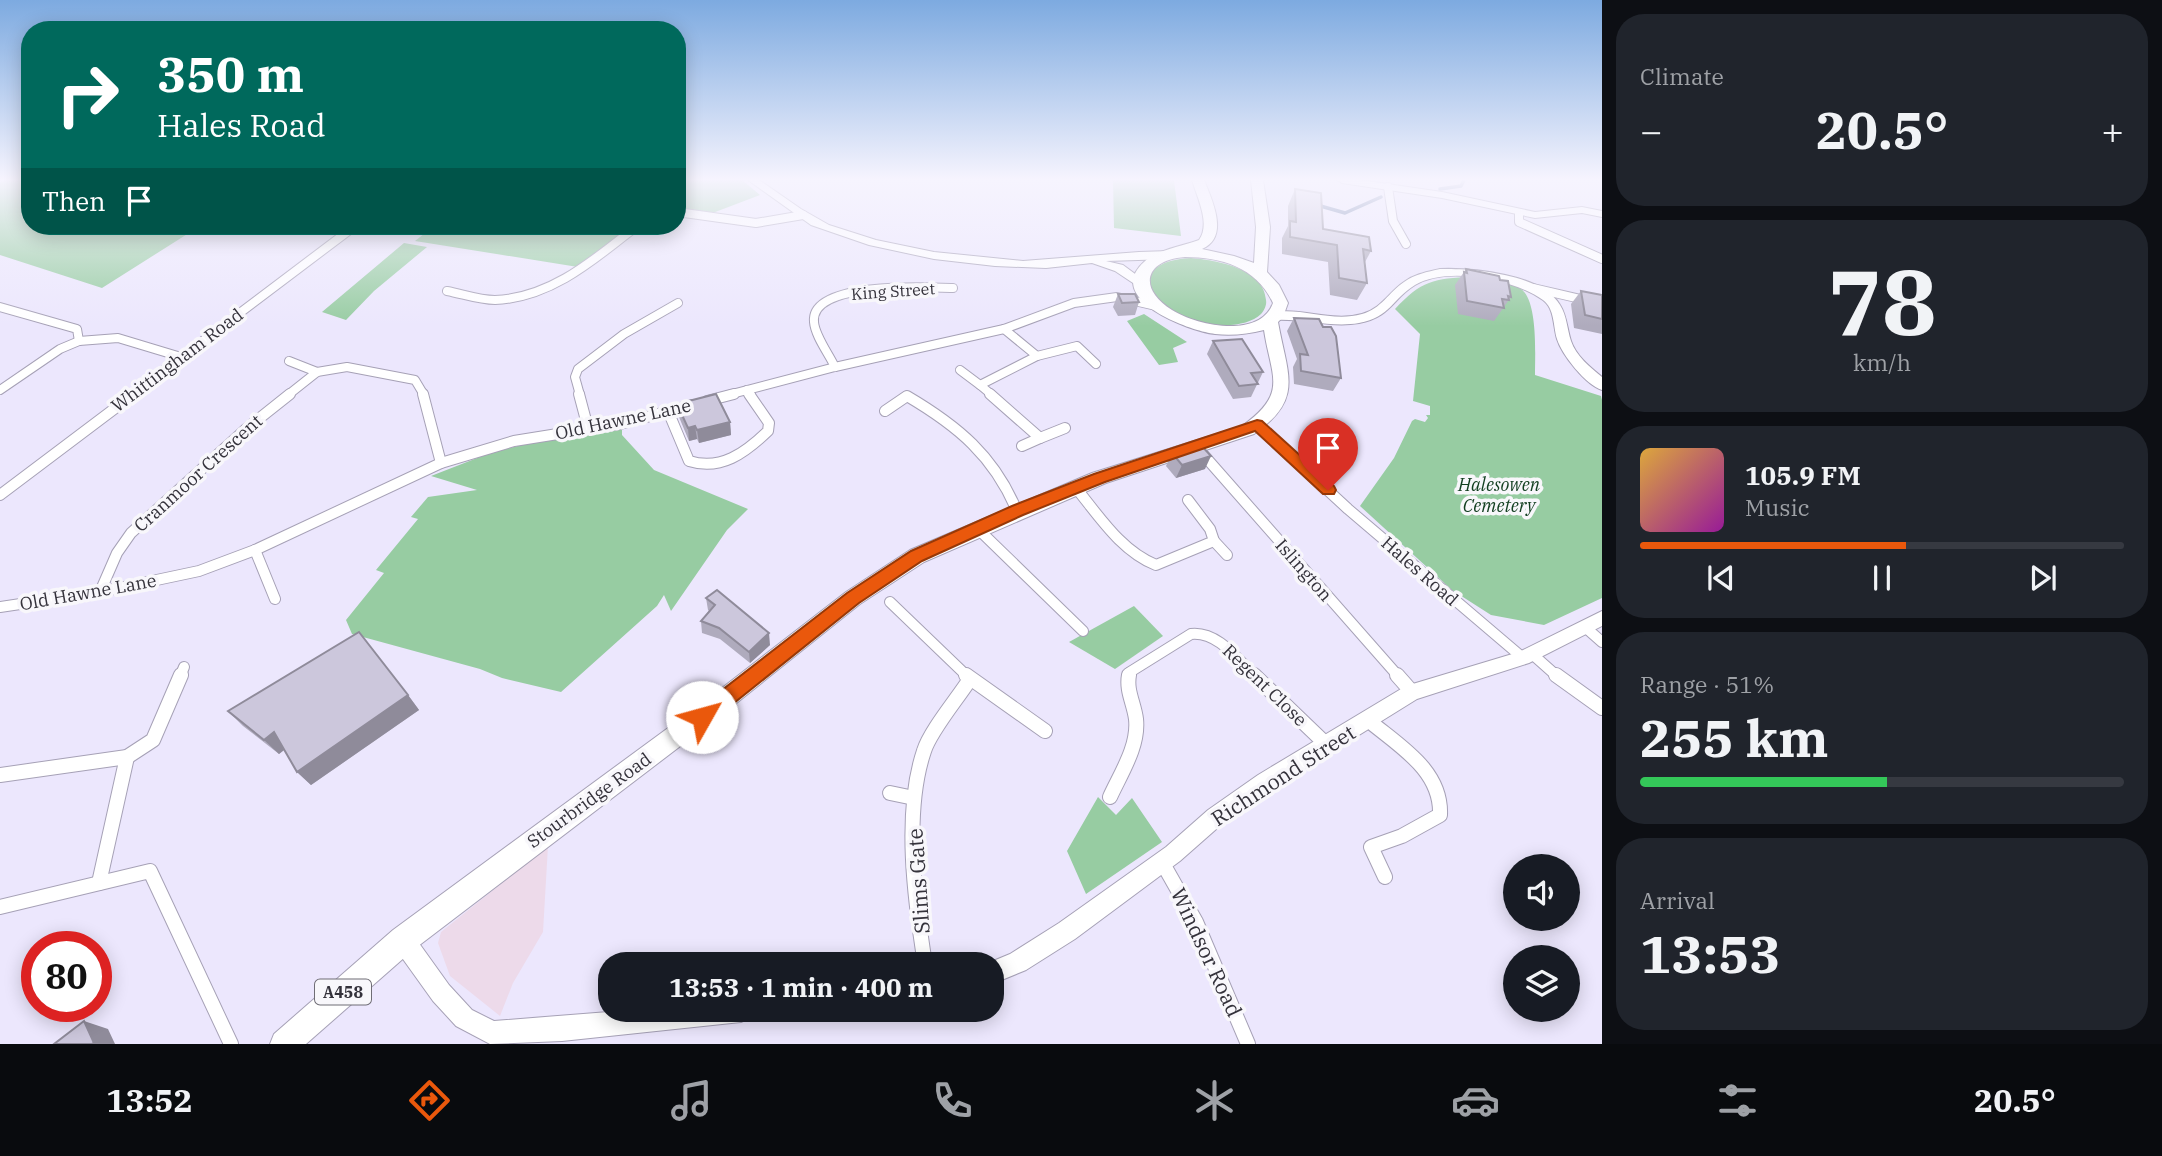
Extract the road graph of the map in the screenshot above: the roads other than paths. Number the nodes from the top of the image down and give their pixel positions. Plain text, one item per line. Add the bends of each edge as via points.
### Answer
1 (832, 229) edge
2 (1210, 229) edge
3 (1264, 229) edge
4 (1397, 229) edge
5 (1534, 229) edge
6 (343, 235) edge
7 (624, 235) edge
8 (1406, 244) dead end
9 (1172, 255) junction
10 (1602, 260) edge
11 (1086, 261) junction
12 (1259, 274) junction
13 (1142, 286) junction
14 (1530, 287) junction
15 (953, 288) dead end
16 (447, 290) dead end
17 (1276, 291) junction
18 (1117, 297) junction
19 (678, 303) dead end
20 (1602, 304) edge
21 (0, 307) edge
22 (1156, 307) junction
23 (1315, 316) junction
24 (1272, 319) junction
25 (1004, 329) junction
26 (1225, 331) junction
27 (79, 341) junction
28 (1037, 356) junction
29 (181, 357) junction
30 (1279, 357) junction
31 (289, 361) dead end
32 (1096, 364) dead end
33 (835, 367) junction
34 (960, 370) dead end
35 (317, 372) junction
36 (980, 385) junction
37 (1602, 385) edge
38 (0, 390) edge
39 (747, 390) junction
40 (668, 411) junction
41 (885, 411) dead end
42 (1257, 425) junction
43 (588, 428) junction
44 (1065, 428) dead end
45 (1041, 438) junction
46 (1022, 446) dead end
47 (1196, 447) junction
48 (442, 463) junction
49 (1076, 488) junction
50 (0, 495) edge
51 (1188, 500) dead end
52 (1017, 510) junction
53 (977, 528) junction
54 (1214, 541) junction
55 (256, 550) junction
56 (1227, 555) dead end
57 (100, 592) junction
58 (275, 599) dead end
59 (890, 602) dead end
60 (0, 607) edge
61 (1602, 618) edge
62 (1585, 626) junction
63 (1083, 631) dead end
64 (1602, 642) edge
65 (1527, 656) junction
66 (184, 667) dead end
67 (970, 679) junction
68 (1412, 692) junction
69 (1602, 708) edge
70 (1368, 720) junction
71 (1045, 731) dead end
72 (1328, 746) junction
73 (127, 757) junction
74 (0, 775) edge
75 (890, 793) dead end
76 (914, 797) junction
77 (1110, 797) dead end
78 (1163, 862) junction
79 (1385, 877) dead end
80 (99, 883) junction
81 (0, 907) edge
82 (403, 940) junction
83 (923, 952) edge
84 (1004, 967) edge
85 (628, 1022) edge
86 (232, 1044) edge
87 (284, 1044) edge
88 (1248, 1044) edge

1 - 11 street via 848,236 962,258 1010,264
2 - 9 highway via 1200,245
3 - 12 highway
4 - 8 street
5 - 10 street
6 - 29 street, Whittingham Road
7 - 16 street via 544,289 494,300
9 - 11 street
9 - 12 highway via 1219,256
9 - 13 highway via 1148,267
11 - 13 street via 1119,268
12 - 17 highway
13 - 18 street
13 - 22 highway
14 - 20 street
14 - 23 street via 1463,272 1443,273 1411,282 1384,310 1363,318 1339,321
14 - 37 street via 1558,308 1566,347
15 - 33 street, King Street via 829,298 813,316
17 - 23 street
17 - 24 highway via 1279,303
18 - 22 street
18 - 25 street, Old Hawne Lane via 1074,303
19 - 43 street via 624,334 578,369 575,377
21 - 27 street via 77,329
22 - 26 highway via 1186,324
23 - 24 street via 1292,314
24 - 26 highway via 1251,329
24 - 30 highway via 1272,340
25 - 28 street
25 - 33 street, Old Hawne Lane
26 - 30 highway via 1247,337
27 - 29 street via 94,336 120,338
27 - 38 street
28 - 32 street via 1077,346
28 - 36 street
29 - 50 street, Whittingham Road
30 - 42 highway via 1284,377 1280,396
31 - 35 street
33 - 39 street, Old Hawne Lane
34 - 36 street
35 - 48 street via 347,367 421,384
35 - 57 street, Cranmoor Crescent via 131,533
36 - 45 street
39 - 40 street, Old Hawne Lane
39 - 40 street via 769,424 768,431 718,464 689,461
40 - 43 street, Old Hawne Lane
41 - 52 street via 907,396 932,410 958,430 1000,475
42 - 47 highway, Stourbridge Road / A458
42 - 65 street, Hales Road via 1348,509
43 - 48 street, Old Hawne Lane via 514,441
44 - 45 street
45 - 46 street
47 - 49 highway, Stourbridge Road / A458
47 - 68 street, Islington
48 - 55 street, Old Hawne Lane
49 - 52 highway, Stourbridge Road / A458
49 - 54 street via 1142,561 1156,565
51 - 54 street
52 - 53 highway, Stourbridge Road / A458
53 - 63 street
53 - 82 highway, Stourbridge Road / A458 via 916,556 853,598
54 - 56 street
55 - 57 street, Old Hawne Lane via 199,571
55 - 58 street
57 - 60 street, Old Hawne Lane
59 - 67 street
61 - 62 street, Richmond Street
62 - 64 street
62 - 65 street, Richmond Street
65 - 68 street, Richmond Street
65 - 69 street, Hales Road
66 - 73 street via 153,740
67 - 71 street
67 - 76 street, Slims Gate via 924,749
68 - 70 street, Richmond Street
70 - 72 street, Richmond Street
70 - 79 street via 1432,780 1440,795 1440,814 1371,847
72 - 77 street, Regent Close via 1216,639 1191,634 1130,672 1127,681 1136,722 1134,741
72 - 78 street, Richmond Street via 1215,817
73 - 74 street
73 - 80 street
75 - 76 street
76 - 83 street, Slims Gate via 915,901
78 - 84 street, Richmond Street via 1067,931
78 - 88 street, Windsor Road via 1196,922
80 - 81 street
80 - 86 street via 150,871
82 - 85 street via 464,1018 492,1033
82 - 87 highway, Stourbridge Road / A458

